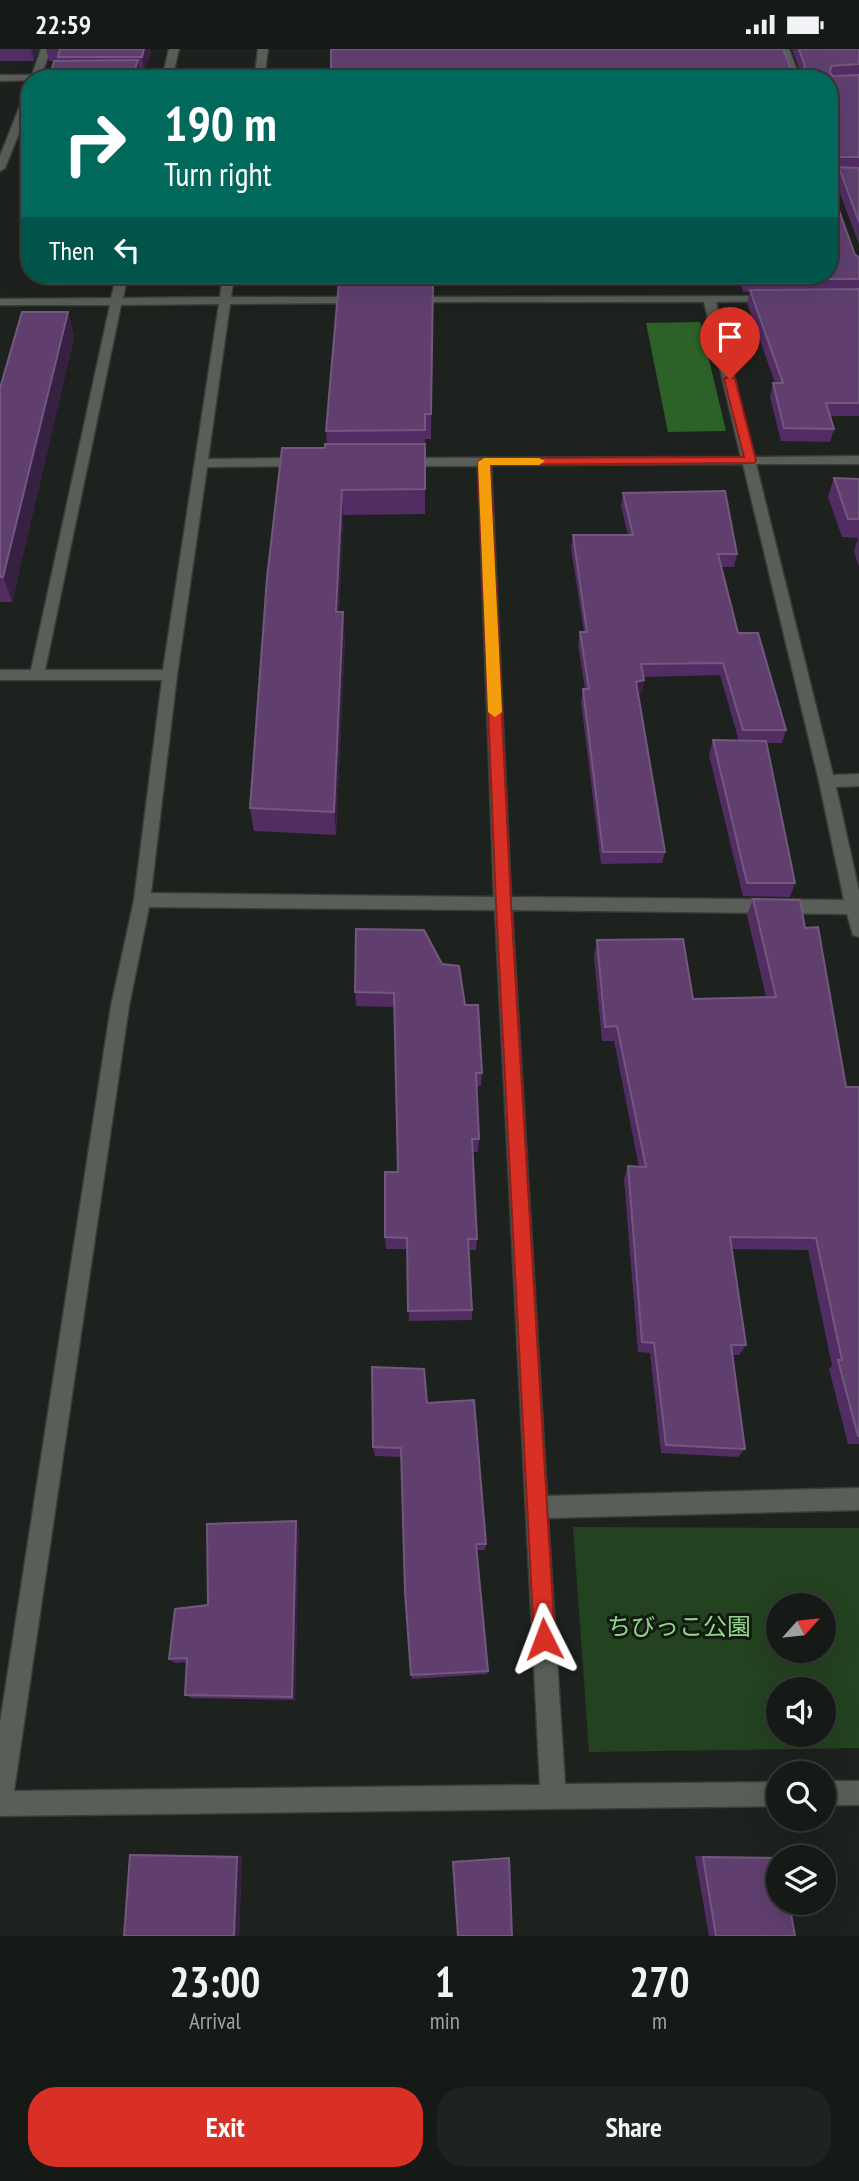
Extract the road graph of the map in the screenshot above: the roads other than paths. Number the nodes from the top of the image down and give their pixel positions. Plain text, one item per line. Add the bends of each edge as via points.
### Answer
1 (46, 49) edge
2 (174, 49) edge
3 (263, 49) edge
4 (784, 49) edge
5 (39, 70) edge
6 (169, 70) edge
7 (260, 70) edge
8 (792, 70) edge
9 (0, 78) edge
10 (21, 78) edge
11 (21, 116) edge
12 (0, 168) edge
13 (120, 284) edge
14 (228, 284) edge
15 (791, 297) edge
16 (709, 298) junction
17 (375, 299) edge
18 (403, 299) edge
19 (226, 300) junction
20 (116, 301) junction
21 (0, 302) edge
22 (750, 460) junction
23 (859, 460) edge
24 (322, 462) edge
25 (390, 462) edge
26 (484, 462) junction
27 (201, 463) junction
28 (0, 675) edge
29 (37, 675) junction
30 (170, 675) junction
31 (859, 780) edge
32 (827, 781) junction
33 (142, 900) junction
34 (503, 904) junction
35 (856, 908) edge
36 (859, 930) edge
37 (859, 1499) edge
38 (537, 1507) junction
39 (836, 1793) edge
40 (859, 1793) edge
41 (766, 1794) edge
42 (553, 1797) junction
43 (0, 1803) edge

1 - 5 street
2 - 6 street
3 - 7 street
4 - 8 street
9 - 10 street
11 - 12 street
13 - 20 street
14 - 19 street
15 - 16 street
16 - 18 street
16 - 22 street
17 - 19 street
19 - 20 street
19 - 27 street
20 - 21 street
20 - 29 street
22 - 23 street
22 - 26 street
22 - 32 street
24 - 27 street
25 - 26 street
26 - 34 street
27 - 30 street
28 - 29 street
29 - 30 street
30 - 33 street
31 - 32 street
32 - 35 street
33 - 34 street
33 - 43 street via 120,1006
34 - 35 street
34 - 38 street
35 - 36 street
37 - 38 street
38 - 42 street
39 - 40 street
41 - 42 street
42 - 43 street

